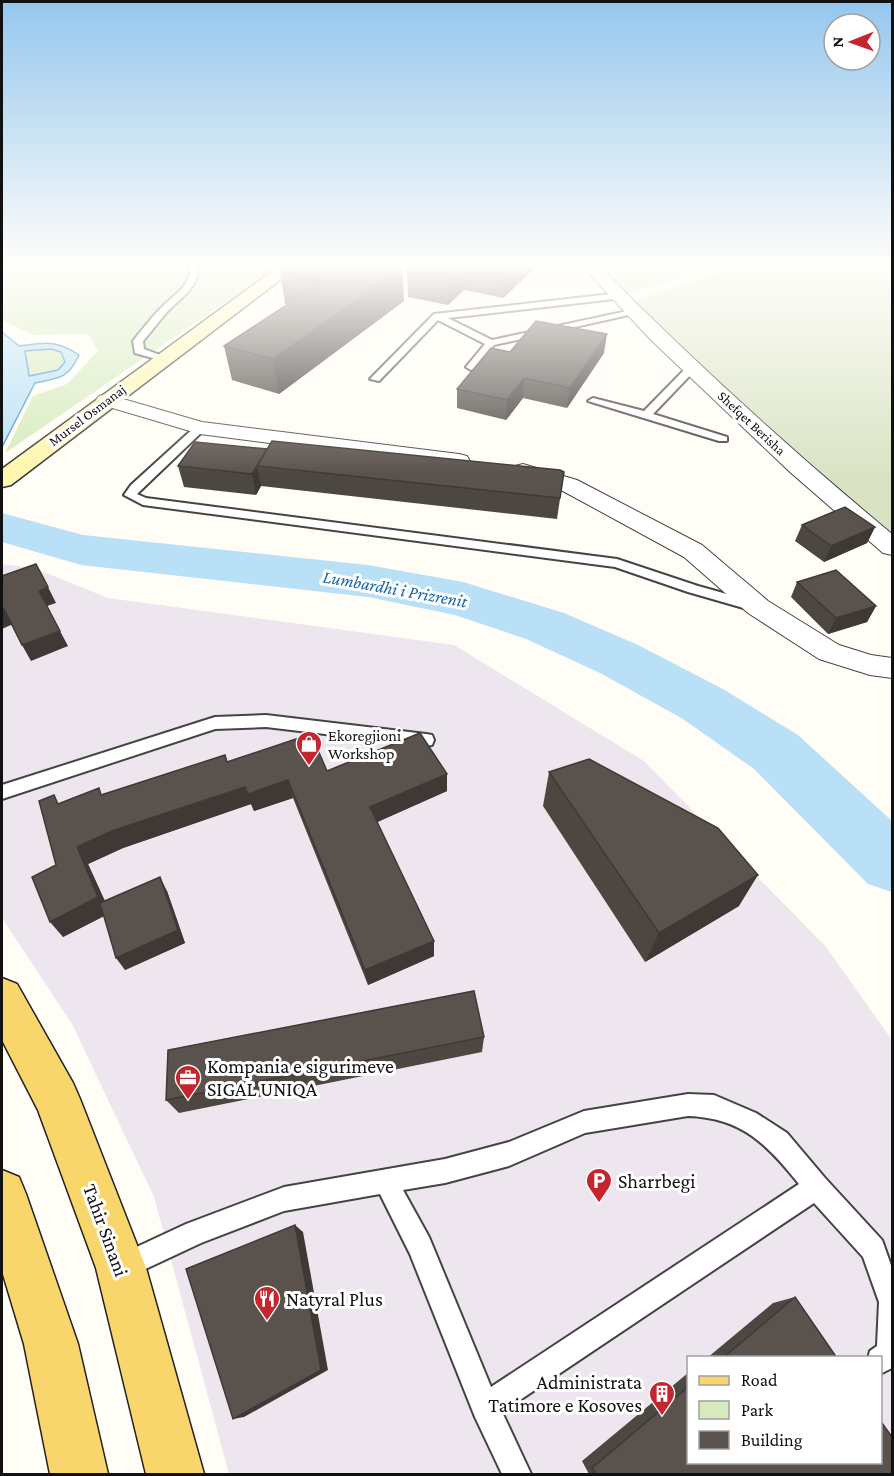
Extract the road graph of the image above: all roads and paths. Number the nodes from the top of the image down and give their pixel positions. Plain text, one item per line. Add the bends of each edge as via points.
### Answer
1 (140, 336) edge
2 (194, 336) edge
3 (417, 336) edge
4 (477, 336) edge
5 (525, 336) edge
6 (658, 336) edge
7 (491, 343) junction
8 (163, 358) junction
9 (471, 367) dead end
10 (693, 367) junction
11 (375, 379) dead end
12 (106, 400) junction
13 (593, 401) dead end
14 (646, 415) junction
15 (200, 428) junction
16 (723, 439) dead end
17 (479, 464) edge
18 (503, 467) edge
19 (2, 480) edge
20 (892, 547) edge
21 (758, 607) junction
22 (892, 668) edge
23 (426, 740) edge
24 (2, 792) edge
25 (2, 999) edge
26 (386, 1182) junction
27 (816, 1187) junction
28 (2, 1200) edge
29 (121, 1268) junction
30 (882, 1359) edge
31 (485, 1407) junction
32 (73, 1463) edge
33 (175, 1474) edge
34 (517, 1474) edge

1 - 8 lane via 140,351
2 - 8 street, Mursel Osmanaj
3 - 11 lane
4 - 7 lane
5 - 7 lane
6 - 10 street, Shefqet Berisha
7 - 9 lane
8 - 12 street, Mursel Osmanaj
10 - 14 lane
10 - 20 street, Shefqet Berisha
12 - 15 street
12 - 19 street, Mursel Osmanaj
13 - 14 lane
14 - 16 lane
15 - 17 street
15 - 21 lane via 130,495 142,501 617,563
18 - 21 street via 569,485 693,550
21 - 22 street via 829,652
23 - 24 lane via 266,721 215,723
25 - 29 main road, Tahir Sinani via 57,1099
26 - 27 lane via 509,1154 584,1122 688,1105 714,1106 748,1120 779,1141
26 - 29 lane via 284,1199 195,1233
26 - 31 lane via 420,1246
27 - 30 lane via 873,1249 892,1302 890,1353
27 - 31 lane
28 - 32 main road via 51,1344
29 - 33 main road, Tahir Sinani
31 - 34 lane

